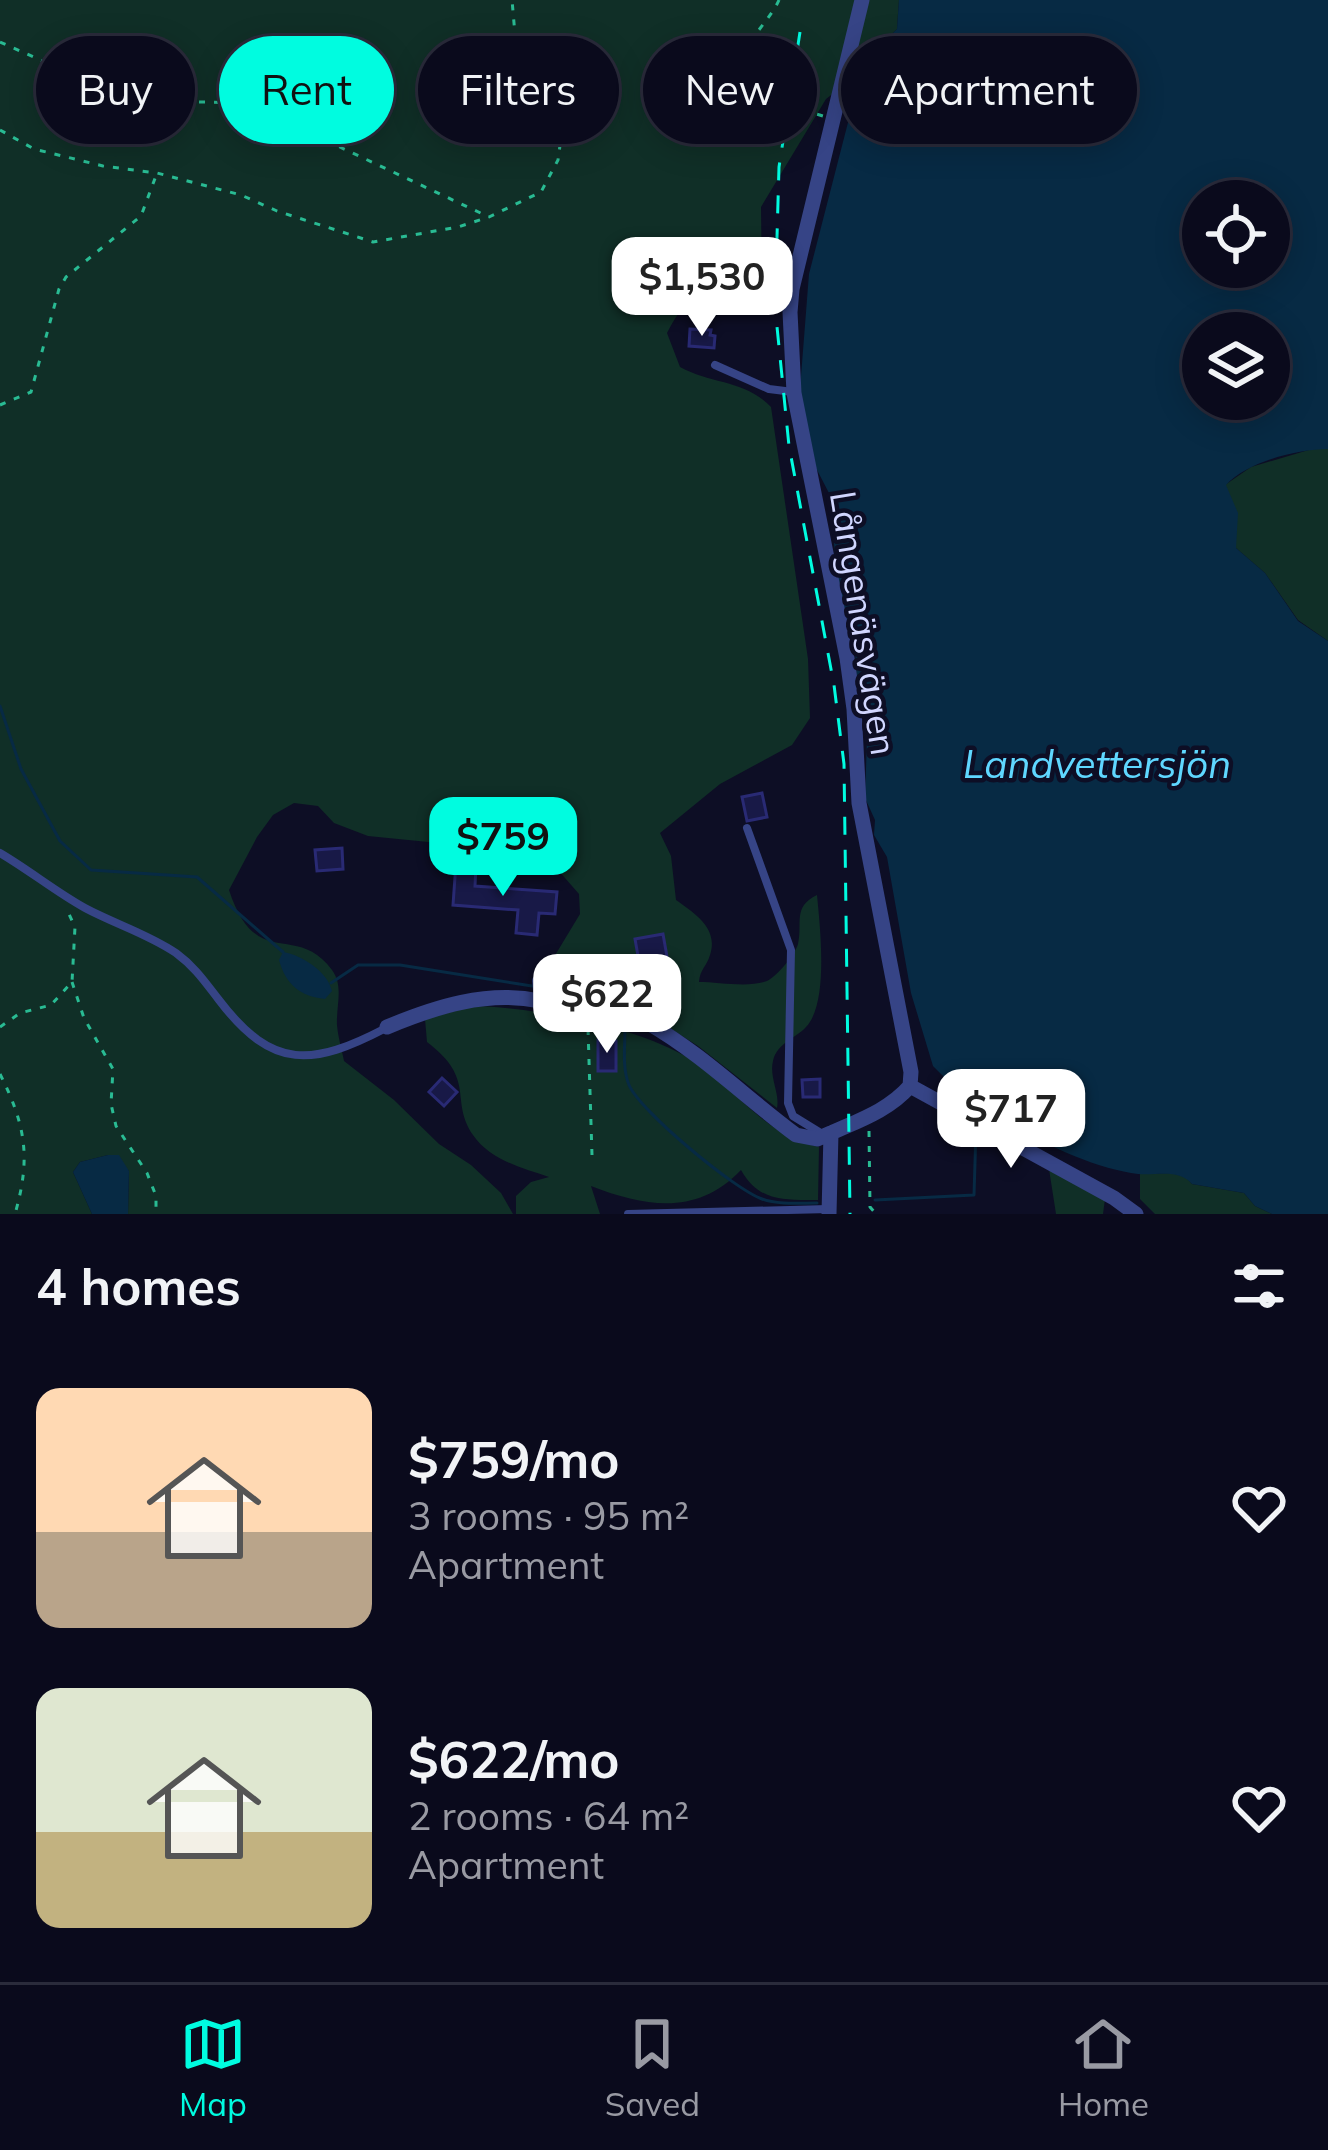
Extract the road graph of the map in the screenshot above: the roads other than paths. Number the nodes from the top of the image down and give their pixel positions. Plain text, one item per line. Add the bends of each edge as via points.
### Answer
1 (862, 0) edge
2 (716, 365) dead end
3 (794, 392) junction
4 (747, 828) dead end
5 (0, 854) edge
6 (387, 1028) joint
7 (910, 1086) junction
8 (832, 1133) junction
9 (828, 1212) edge
10 (628, 1214) edge
11 (1136, 1214) edge

1 - 3 street, Långenäsvägen via 792,289
2 - 3 lane
3 - 7 street, Långenäsvägen via 847,658 859,803
4 - 8 lane via 791,950 788,1103 801,1124
5 - 6 lane via 175,953 264,1044 307,1058
6 - 8 street via 438,1006 537,990 588,1015 644,1021 796,1135
7 - 8 street
7 - 11 street
8 - 9 street
9 - 10 lane

